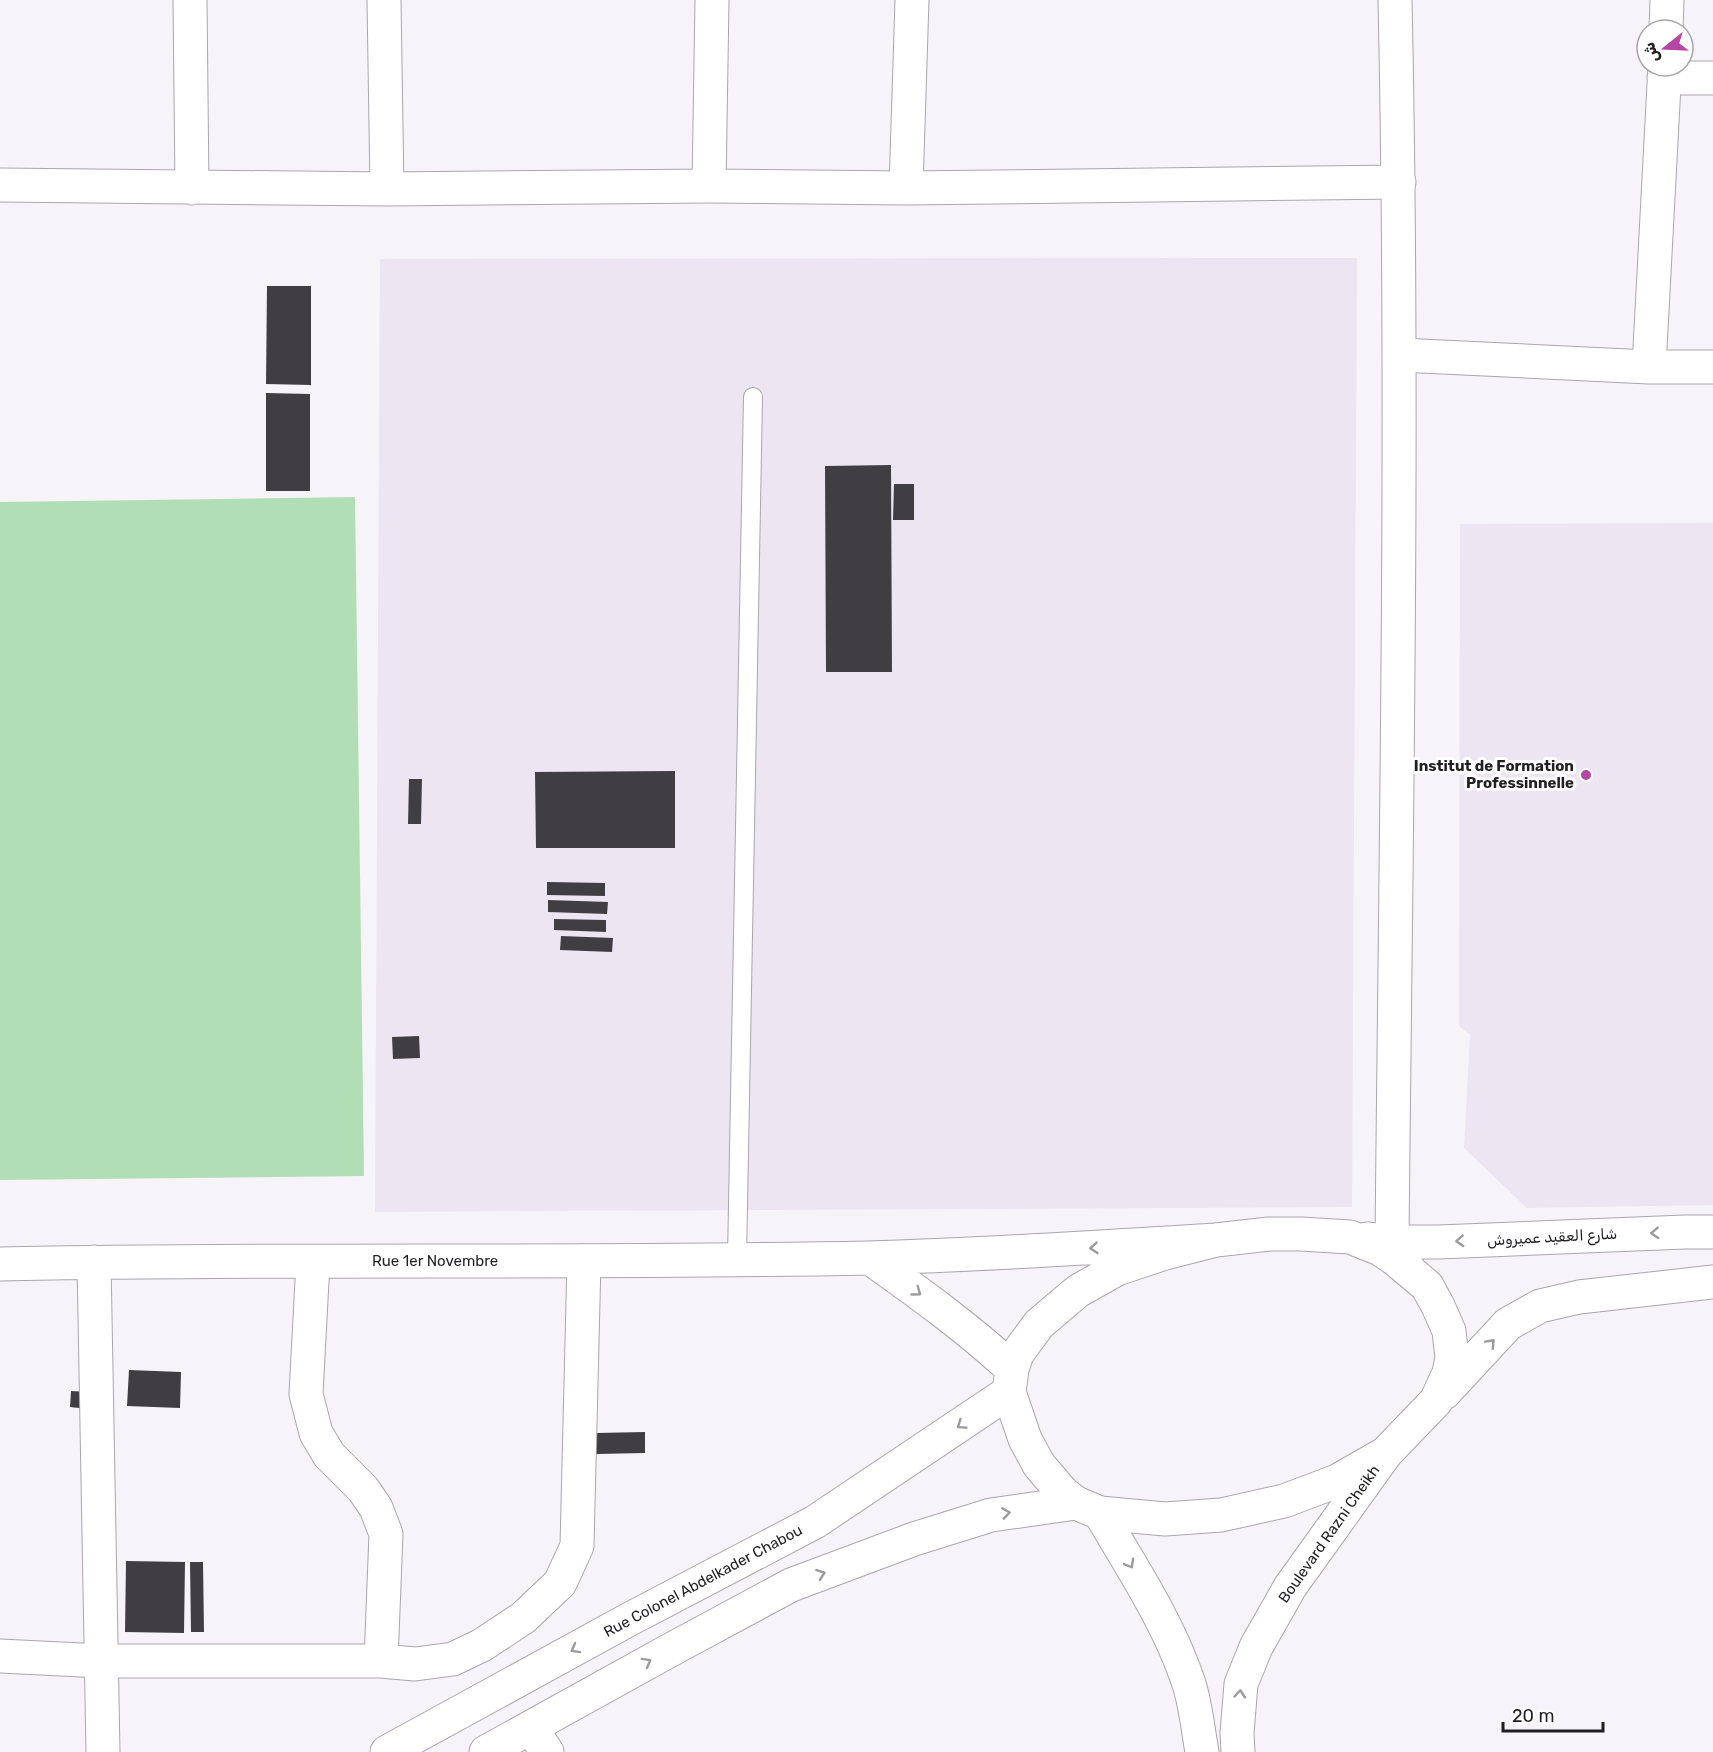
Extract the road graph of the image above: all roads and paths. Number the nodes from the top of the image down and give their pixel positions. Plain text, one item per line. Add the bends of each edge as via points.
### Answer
1 (190, 0) edge
2 (384, 0) edge
3 (712, 0) edge
4 (912, 0) edge
5 (1395, 0) edge
6 (1667, 0) edge
7 (1666, 18) edge
8 (1695, 76) edge
9 (1665, 78) edge
10 (1713, 78) edge
11 (1399, 182) junction
12 (0, 185) edge
13 (709, 186) junction
14 (192, 188) junction
15 (906, 188) junction
16 (387, 189) junction
17 (1400, 355) junction
18 (1649, 367) junction
19 (1713, 367) edge
20 (753, 397) dead end
21 (1713, 1232) edge
22 (1350, 1237) junction
23 (1216, 1240) junction
24 (1392, 1242) junction
25 (870, 1258) junction
26 (738, 1259) junction
27 (584, 1261) junction
28 (94, 1262) junction
29 (313, 1262) junction
30 (0, 1264) edge
31 (1413, 1275) junction
32 (1713, 1282) edge
33 (1011, 1381) junction
34 (1436, 1401) junction
35 (1386, 1453) junction
36 (1088, 1508) junction
37 (0, 1656) edge
38 (101, 1661) junction
39 (381, 1661) junction
40 (539, 1740) edge
41 (103, 1752) edge
42 (387, 1752) edge
43 (486, 1752) edge
44 (1202, 1752) edge
45 (1238, 1752) edge

1 - 14 main road
2 - 16 main road
3 - 13 main road
4 - 15 main road
5 - 11 main road
6 - 7 main road
8 - 10 main road
9 - 18 main road
11 - 15 main road
11 - 17 main road
12 - 14 main road
13 - 15 main road
13 - 16 main road
14 - 16 main road
17 - 18 main road
17 - 24 main road
18 - 19 main road
20 - 26 lane
21 -> 24 main road, شارع العقيد عميروش
22 - 23 main road, شارع العقيد عميروش via 1269,1234
22 - 24 main road, شارع العقيد عميروش
22 - 31 main road via 1380,1249
23 -> 25 main road, Rue 1er Novembre
23 - 33 main road via 1117,1269 1078,1291 1039,1324 1017,1354
24 - 31 main road
25 - 26 main road, Rue 1er Novembre
25 -> 33 main road via 993,1351
26 - 27 main road, Rue 1er Novembre
27 - 29 main road, Rue 1er Novembre
27 - 39 main road via 576,1546 560,1583 523,1617 453,1659 415,1665
28 - 29 main road, Rue 1er Novembre
28 - 30 main road, Rue 1er Novembre
28 - 38 main road
29 - 39 main road via 306,1394 316,1433 329,1455 363,1489 386,1534
31 - 34 main road via 1427,1286 1449,1331 1452,1358
34 -> 32 main road via 1508,1324 1540,1306 1579,1297
33 - 36 main road via 1025,1439 1039,1465 1063,1493
33 -> 42 main road, Rue Colonel Abdelkader Chabou via 815,1522
34 - 35 main road
35 - 36 main road via 1337,1481 1284,1501 1221,1515 1165,1519
45 -> 35 main road, Boulevard Razni Cheikh via 1241,1684 1256,1647 1290,1587
40 -> 36 main road via 674,1648 791,1585 991,1515
36 -> 44 main road via 1160,1616 1190,1685
37 - 38 main road
38 - 39 main road
38 - 41 main road
40 - 43 main road

